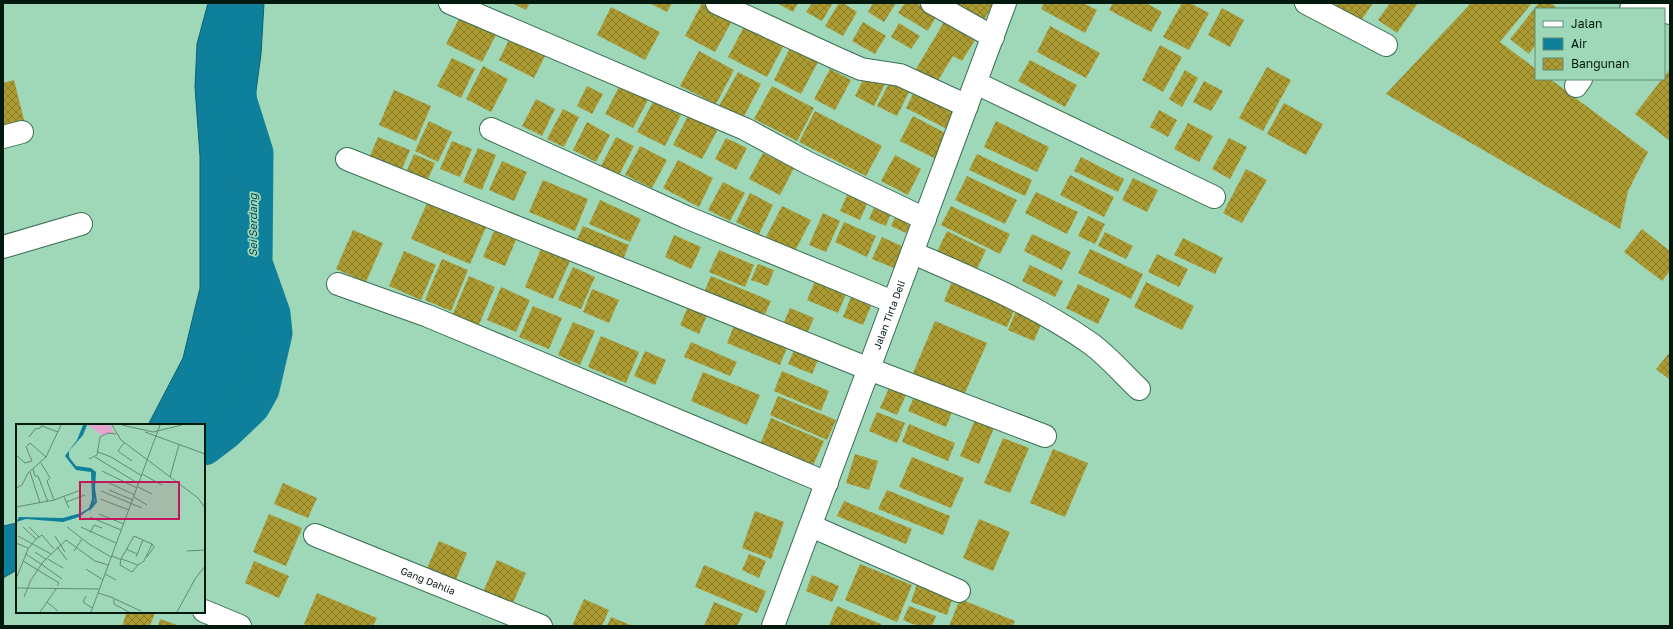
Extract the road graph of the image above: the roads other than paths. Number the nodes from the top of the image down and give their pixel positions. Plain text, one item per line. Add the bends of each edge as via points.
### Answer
1 (450, 3) edge
2 (717, 3) edge
3 (932, 3) edge
4 (1005, 3) edge
5 (1306, 3) edge
6 (993, 37) junction
7 (1386, 45) dead end
8 (976, 83) junction
9 (967, 106) junction
10 (490, 129) dead end
11 (347, 159) dead end
12 (1214, 197) dead end
13 (925, 219) junction
14 (81, 224) dead end
15 (3, 247) edge
16 (913, 253) junction
17 (338, 284) dead end
18 (893, 302) junction
19 (869, 369) junction
20 (1139, 389) dead end
21 (1045, 436) dead end
22 (828, 483) junction
23 (811, 526) junction
24 (315, 535) dead end
25 (959, 591) dead end
26 (205, 611) edge
27 (240, 626) edge
28 (541, 626) edge
29 (773, 626) edge

1 - 13 street via 745,128 808,163
2 - 9 street via 836,58 861,68 900,75
3 - 6 street
4 - 6 street, Jalan Tirta Deli
5 - 7 street
6 - 8 street, Jalan Tirta Deli
8 - 9 street, Jalan Tirta Deli
8 - 12 street
9 - 13 street, Jalan Tirta Deli
10 - 18 street via 686,217
11 - 19 street
13 - 16 street, Jalan Tirta Deli
14 - 15 street
16 - 18 street, Jalan Tirta Deli
16 - 20 street via 1037,310 1091,344
17 - 22 street via 428,316
18 - 19 street, Jalan Tirta Deli
19 - 21 street
19 - 22 street, Jalan Tirta Deli
22 - 23 street, Jalan Tirta Deli
23 - 25 street
23 - 29 street, Jalan Tirta Deli
24 - 28 street, Gang Dahlia
26 - 27 street

